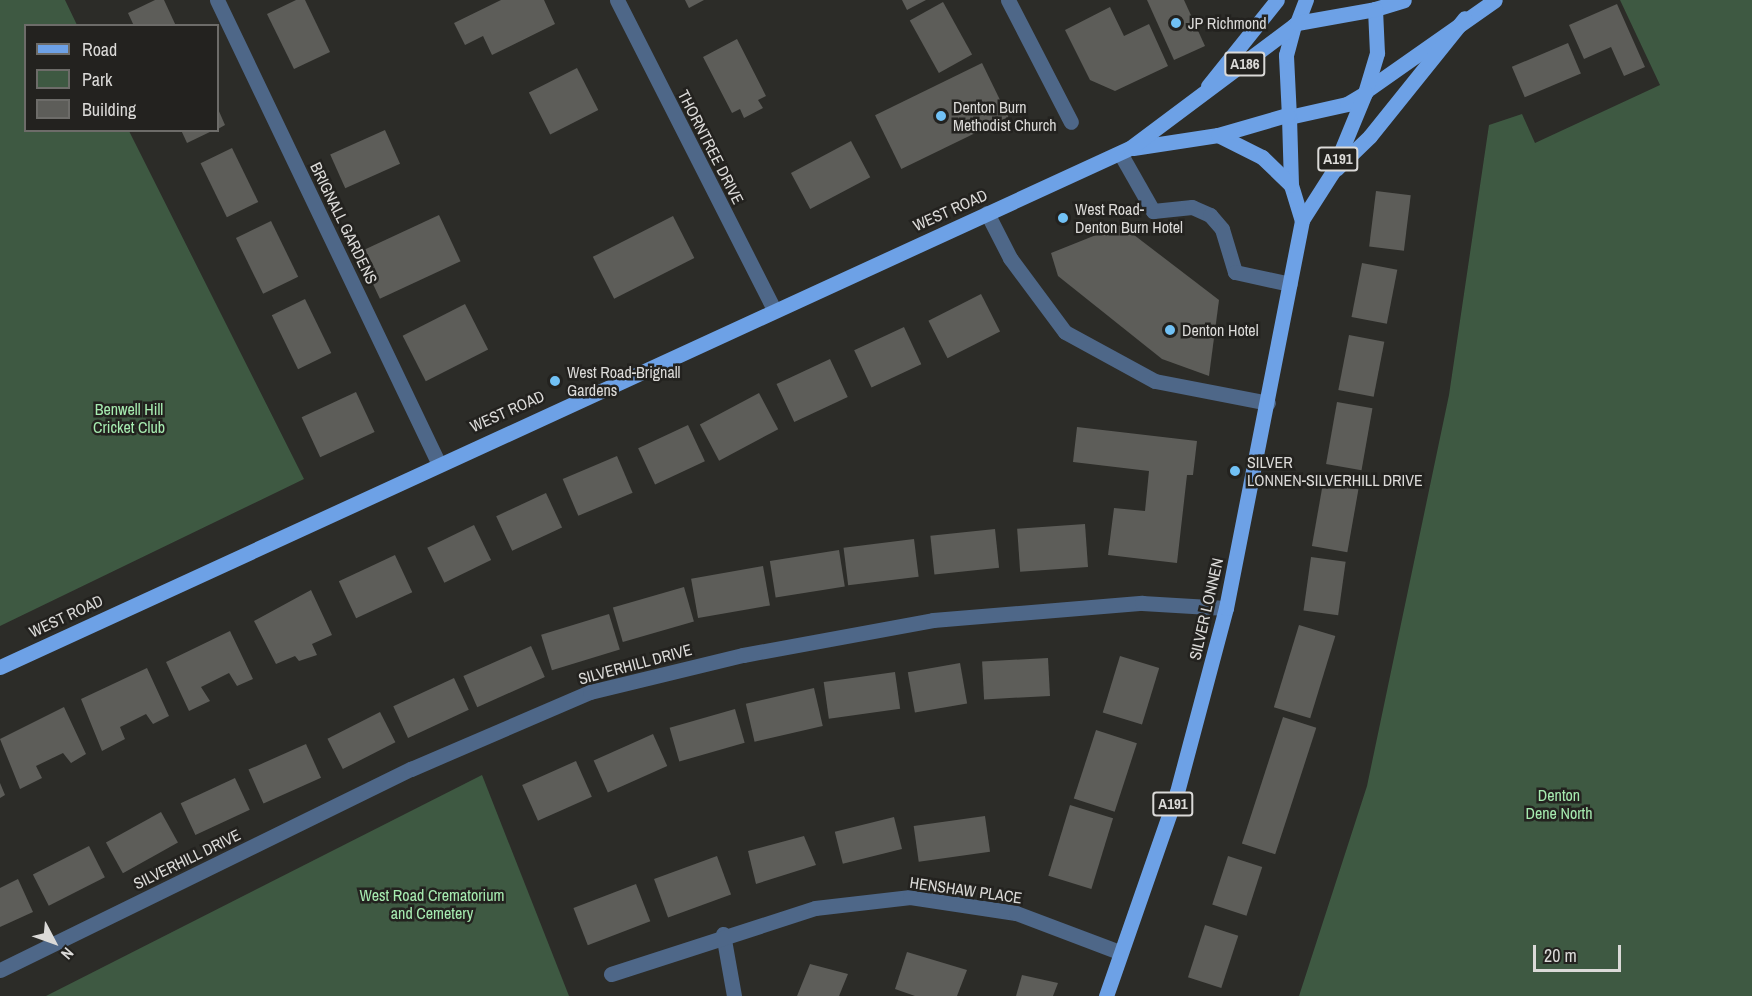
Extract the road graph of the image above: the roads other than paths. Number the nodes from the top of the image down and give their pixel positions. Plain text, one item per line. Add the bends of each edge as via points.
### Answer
1 (217, 0) edge
2 (617, 0) edge
3 (1008, 0) edge
4 (1277, 0) edge
5 (1306, 0) edge
6 (1404, 0) edge
7 (1495, 0) edge
8 (1374, 6) edge
9 (1465, 18) junction
10 (1296, 24) junction
11 (1366, 91) junction
12 (1195, 103) junction
13 (1288, 116) junction
14 (1071, 122) dead end
15 (1218, 135) junction
16 (1125, 151) junction
17 (1332, 173) junction
18 (1291, 184) junction
19 (987, 213) junction
20 (1302, 220) junction
21 (1290, 284) junction
22 (774, 310) junction
23 (1268, 403) junction
24 (438, 462) junction
25 (1226, 608) junction
26 (0, 667) edge
27 (723, 934) junction
28 (1119, 952) junction
29 (0, 970) edge
30 (611, 974) dead end
31 (734, 996) edge
32 (1106, 996) edge

1 - 24 street, BRIGNALL GARDENS
2 - 22 street, THORNTREE DRIVE
3 - 14 street
4 - 12 main road
5 - 10 main road, A191
6 - 8 main road, A186
7 - 9 main road, A186
8 - 10 main road, A186
8 - 11 main road, A191 via 1377,53
9 - 11 main road, A186
9 - 17 main road via 1370,136
10 - 12 main road, WEST ROAD / A186
10 - 13 main road, A191 via 1286,55
11 - 13 main road, A186 via 1347,104
11 - 17 main road, SILVER LONNEN / A191
12 - 16 main road, WEST ROAD / A186
13 - 15 main road, WEST ROAD / A186
13 - 18 main road, SILVER LONNEN / A191
15 - 16 main road, WEST ROAD / A186
15 - 18 main road via 1262,157
16 - 19 main road, WEST ROAD / A186
16 - 21 street via 1153,211 1192,207 1209,215 1222,229 1236,272
17 - 20 main road, SILVER LONNEN / A191
18 - 20 main road, SILVER LONNEN / A191
19 - 22 main road, WEST ROAD / A186
19 - 23 street via 1010,258 1065,332 1155,381
20 - 21 main road, SILVER LONNEN / A191
21 - 23 main road, SILVER LONNEN / A191
22 - 24 main road, WEST ROAD / A186
23 - 25 main road, SILVER LONNEN / A191
24 - 26 main road, WEST ROAD / A186
25 - 28 main road, SILVER LONNEN / A191 via 1177,792
25 - 29 street, SILVERHILL DRIVE via 1142,603 933,620 743,655 590,692 411,769
27 - 28 street, HENSHAW PLACE via 816,908 910,897 1016,913
27 - 30 street, HENSHAW PLACE
27 - 31 street
28 - 32 main road, SILVER LONNEN / A191

